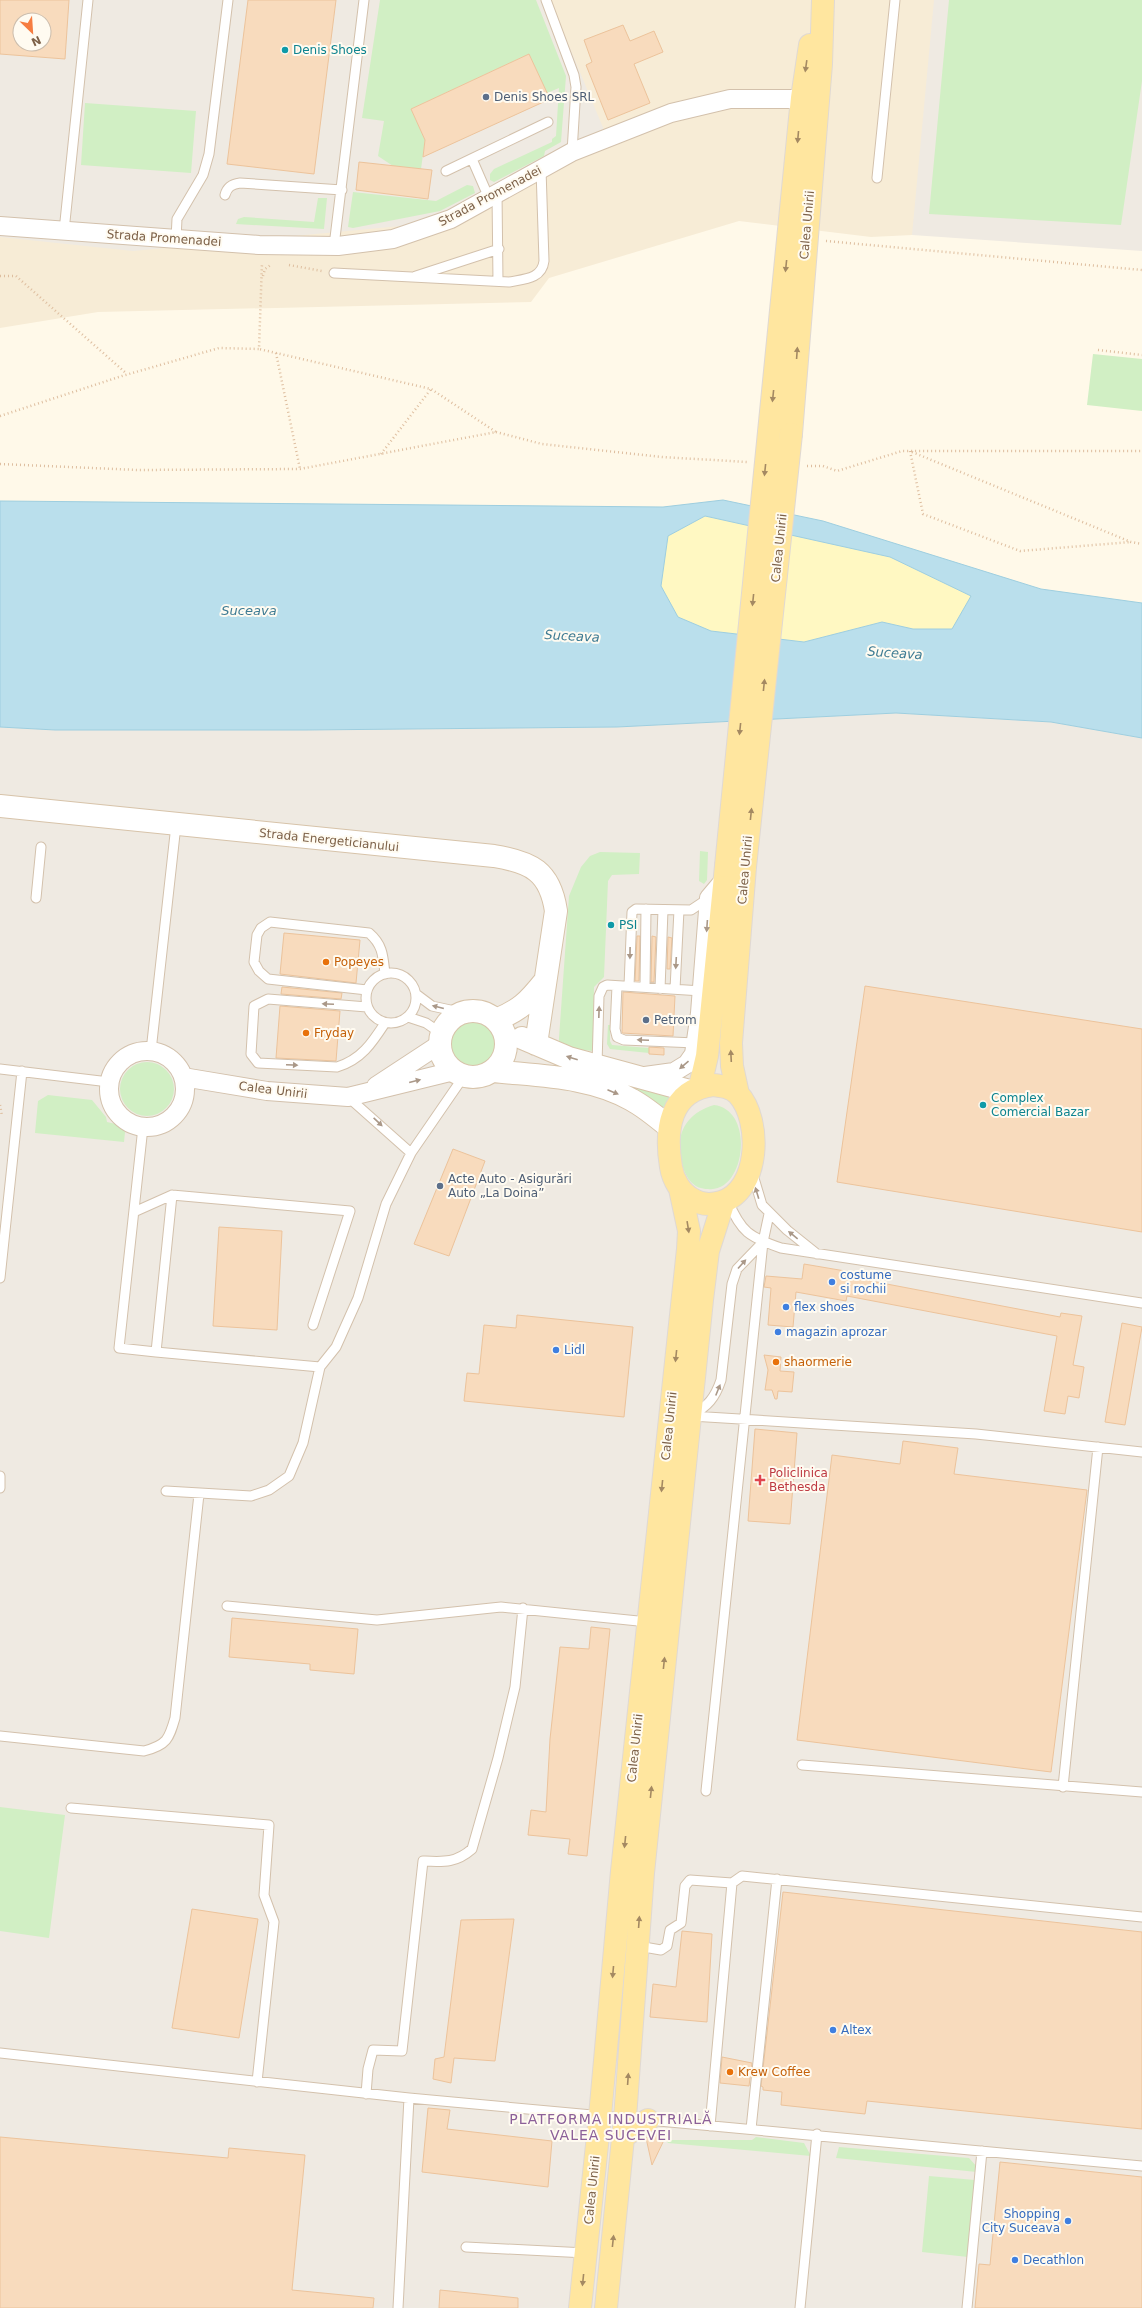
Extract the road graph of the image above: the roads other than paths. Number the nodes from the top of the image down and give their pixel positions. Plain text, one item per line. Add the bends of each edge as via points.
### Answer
1 (88, 0) edge
2 (228, 0) edge
3 (364, 0) edge
4 (546, 0) edge
5 (818, 0) edge
6 (823, 0) edge
7 (895, 0) edge
8 (810, 98) junction
9 (548, 122) dead end
10 (572, 152) junction
11 (472, 159) junction
12 (541, 169) junction
13 (446, 171) dead end
14 (877, 178) dead end
15 (342, 190) junction
16 (225, 195) dead end
17 (493, 196) junction
18 (0, 226) edge
19 (64, 231) junction
20 (176, 239) junction
21 (334, 246) junction
22 (499, 249) junction
23 (334, 273) road end
24 (411, 278) junction
25 (498, 281) junction
26 (0, 806) edge
27 (176, 825) junction
28 (41, 847) dead end
29 (732, 871) junction
30 (36, 898) dead end
31 (709, 898) junction
32 (646, 909) junction
33 (663, 910) junction
34 (679, 910) junction
35 (384, 974) junction
36 (544, 982) junction
37 (617, 986) junction
38 (629, 986) junction
39 (645, 987) junction
40 (660, 988) junction
41 (676, 989) junction
42 (367, 990) junction
43 (702, 991) junction
44 (416, 994) junction
45 (367, 1006) junction
46 (464, 1013) junction
47 (408, 1017) junction
48 (385, 1023) junction
49 (499, 1025) junction
50 (441, 1039) junction
51 (696, 1043) junction
52 (536, 1044) junction
53 (151, 1051) junction
54 (597, 1065) junction
55 (0, 1068) edge
56 (22, 1071) junction
57 (492, 1071) junction
58 (459, 1073) junction
59 (183, 1077) junction
60 (643, 1077) junction
61 (109, 1082) junction
62 (695, 1089) junction
63 (738, 1094) junction
64 (356, 1095) junction
65 (143, 1127) junction
66 (669, 1127) junction
67 (411, 1153) junction
68 (751, 1168) junction
69 (680, 1189) junction
70 (172, 1195) junction
71 (726, 1201) junction
72 (134, 1212) junction
73 (769, 1214) junction
74 (763, 1242) junction
75 (818, 1255) junction
76 (0, 1278) edge
77 (1142, 1303) edge
78 (313, 1325) dead end
79 (156, 1352) junction
80 (320, 1367) junction
81 (691, 1416) junction
82 (745, 1419) junction
83 (1098, 1447) junction
84 (1142, 1452) edge
85 (0, 1476) edge
86 (0, 1488) edge
87 (166, 1491) dead end
88 (198, 1494) junction
89 (227, 1606) dead end
90 (522, 1608) junction
91 (648, 1622) junction
92 (0, 1736) edge
93 (802, 1765) dead end
94 (1063, 1787) junction
95 (706, 1791) dead end
96 (1142, 1792) edge
97 (71, 1808) dead end
98 (777, 1879) junction
99 (732, 1883) junction
100 (1142, 1916) edge
101 (638, 1946) junction
102 (0, 2053) edge
103 (257, 2082) junction
104 (366, 2094) junction
105 (409, 2098) junction
106 (600, 2116) junction
107 (648, 2120) joint
108 (710, 2126) junction
109 (624, 2128) junction
110 (751, 2129) junction
111 (817, 2134) junction
112 (982, 2151) junction
113 (1142, 2166) edge
114 (466, 2246) dead end
115 (586, 2253) junction
116 (398, 2308) edge
117 (580, 2308) edge
118 (606, 2308) edge
119 (800, 2308) edge
120 (967, 2308) edge

1 - 19 lane
2 - 20 lane via 209,154 203,175 177,220
3 - 15 lane
4 - 10 lane via 574,75 576,87
5 -> 8 main road, Calea Unirii
6 - 8 main road, Calea Unirii
7 - 14 lane
8 - 10 street, Strada Promenadei via 730,99 699,106 631,128
8 -> 29 main road, Calea Unirii, bridge via 769,432
29 -> 8 main road, Calea Unirii, bridge via 791,434 806,239
9 - 11 lane
10 - 12 street, Strada Promenadei
11 - 13 lane
11 - 17 lane
12 - 17 street, Strada Promenadei
12 - 25 lane via 543,267 537,276 510,282
15 - 16 lane via 240,183 233,184 226,190
15 - 21 lane
17 - 21 street, Strada Promenadei via 452,219 393,240
17 - 22 lane
18 - 19 street, Strada Promenadei
19 - 20 street, Strada Promenadei
20 - 21 street, Strada Promenadei via 259,245
22 - 24 lane
22 - 25 lane
23 - 24 lane
24 - 25 lane
26 - 27 street, Strada Energeticianului
27 - 36 street, Strada Energeticianului via 494,856 529,864 545,878 554,897 556,911
27 - 53 lane
28 - 30 lane
29 - 31 street
29 - 62 main road, Calea Unirii via 707,1056
63 -> 29 main road, Calea Unirii via 732,1066 731,1043
31 - 34 lane via 691,910
31 -> 43 street
32 - 33 lane
32 -> 38 lane via 636,909 631,915
32 - 39 lane
33 - 34 lane
33 - 40 lane
34 -> 41 lane
35 - 42 lane via 371,983
35 - 42 lane via 383,951 378,941 369,933 270,922 256,935 254,962 258,971 268,979
35 - 44 lane via 393,973 405,977
36 - 49 street, Strada Energeticianului via 528,1003
36 - 52 street, Strada Energeticianului
37 - 38 lane
51 -> 37 lane via 624,1040 617,1037
54 -> 37 lane via 600,992 607,985
38 - 39 lane
39 - 40 lane
40 - 41 lane
41 - 43 lane
42 - 45 lane
43 - 51 street
46 -> 44 lane via 432,1006
44 - 47 lane via 416,1002
45 - 48 lane via 377,1020
45 -> 48 lane via 268,999 259,1002 254,1006 251,1054 253,1060 258,1063 337,1067 346,1064 368,1048
46 - 49 street via 475,1011 486,1014
46 - 50 street via 454,1017 446,1025
47 - 48 lane via 393,1024
47 - 50 lane via 426,1023
49 - 52 street
49 - 57 street via 506,1038 504,1056
50 - 58 street via 442,1055 447,1064
50 - 64 street
51 -> 60 street via 694,1054 682,1068 674,1072
54 -> 52 street via 570,1058
53 - 59 street via 170,1059
53 - 61 street via 137,1053 124,1059 112,1073
54 - 60 street
55 - 56 lane
56 - 61 lane
56 - 76 lane
57 - 58 street via 484,1075
57 -> 66 street via 573,1080 605,1088 632,1100
64 -> 58 street, Calea Unirii
58 - 67 lane
59 - 64 street, Calea Unirii via 267,1091
59 - 65 street via 185,1090 176,1113 167,1122
60 - 62 street
61 - 65 street via 109,1094 120,1116 130,1124
62 - 63 main road via 725,1086
62 - 66 main road via 674,1112
63 - 68 main road via 750,1116
64 -> 67 lane
65 - 72 lane
66 - 69 main road via 671,1170
67 - 80 lane via 386,1204 358,1298 336,1347
68 - 71 main road via 742,1188
73 -> 68 lane via 756,1193
69 - 71 main road via 688,1197 704,1204
69 -> 91 main road, Calea Unirii via 690,1231
70 - 72 lane
70 - 78 lane via 350,1211
70 - 79 lane
71 - 74 lane via 742,1229
71 - 81 main road, Calea Unirii via 708,1251
72 - 79 lane via 119,1348
73 - 74 lane
75 -> 73 lane
74 - 75 lane
81 -> 74 lane via 708,1406 716,1395 721,1380 732,1284 737,1270
74 - 82 lane
75 - 77 lane
79 - 80 lane
80 - 88 lane via 303,1443 289,1476 269,1490 251,1496
81 - 82 lane
101 -> 81 main road, Calea Unirii via 645,1850
82 - 83 lane via 976,1434
82 - 95 lane
83 - 84 lane
83 - 94 lane
85 - 86 lane
87 - 88 lane
88 - 92 lane via 175,1718 170,1737 158,1747 144,1751
89 - 90 lane via 377,1620 501,1607
90 - 91 lane
90 - 104 lane via 515,1687 472,1849 460,1859 442,1862 423,1861 402,2051 373,2050
91 -> 106 main road, Calea Unirii
93 - 94 lane
94 - 96 lane
97 - 103 lane via 268,1825 264,1895 274,1922
98 - 99 lane via 742,1876
98 - 100 lane
98 - 110 lane
99 - 101 lane via 690,1880 685,1886 681,1923 670,1930 667,1946 662,1950
99 - 108 lane
109 -> 101 main road, Calea Unirii
102 - 103 lane
103 - 104 lane
104 - 105 lane
105 - 106 lane
105 - 116 lane
106 - 109 lane
106 - 115 main road, Calea Unirii
107 - 108 lane
107 - 109 main road
108 - 110 lane
118 -> 109 main road, Calea Unirii
110 - 111 lane
111 - 112 lane
111 - 119 lane
112 - 113 lane
112 - 120 lane
114 - 115 lane
115 -> 117 main road, Calea Unirii

